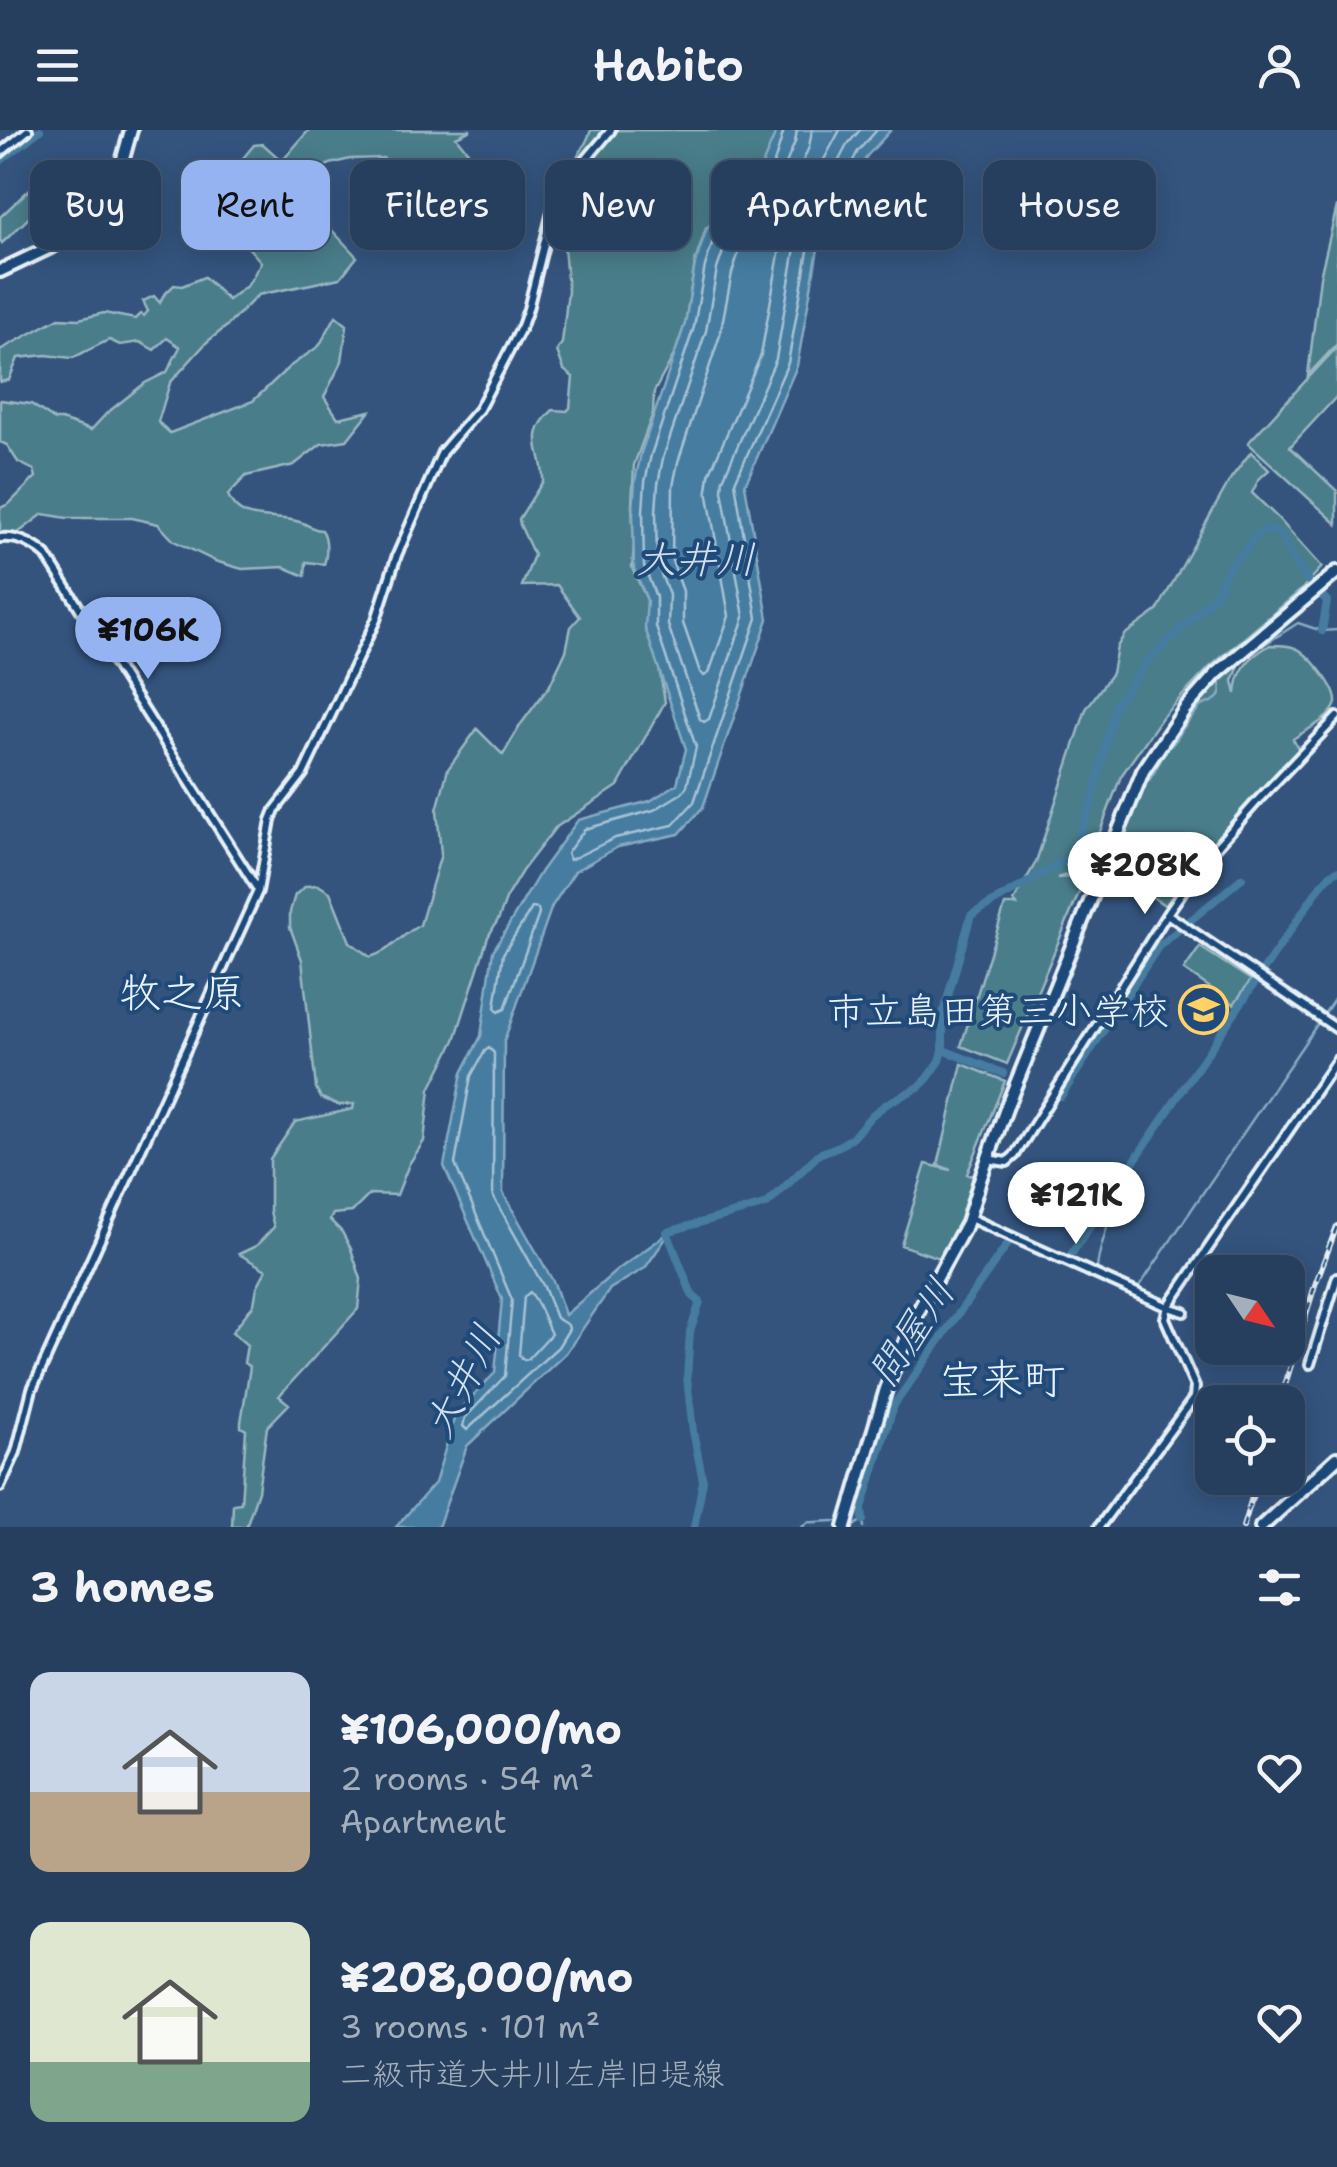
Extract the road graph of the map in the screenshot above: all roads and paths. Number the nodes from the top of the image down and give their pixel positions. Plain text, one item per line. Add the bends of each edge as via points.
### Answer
1 (28, 130) edge
2 (131, 130) edge
3 (611, 130) edge
4 (0, 153) edge
5 (0, 271) edge
6 (0, 538) edge
7 (1337, 572) edge
8 (1337, 717) edge
9 (258, 891) junction
10 (1167, 914) junction
11 (1337, 1029) edge
12 (1337, 1060) edge
13 (987, 1158) junction
14 (969, 1218) junction
15 (1337, 1277) edge
16 (1168, 1307) junction
17 (1184, 1312) dead end
18 (1310, 1364) dead end
19 (1337, 1458) edge
20 (0, 1487) edge
21 (845, 1527) edge
22 (1098, 1527) edge
23 (1261, 1527) edge

1 - 4 street
2 - 5 main road via 107,200 59,243
3 - 9 street via 553,208 522,326 479,409 442,452 376,620 303,774 275,810
6 - 9 street via 19,538 46,554
7 - 13 main road via 1216,674 1143,771
8 - 10 street via 1203,862
9 - 20 street via 32,1389
10 - 11 street
10 - 13 street via 1015,1155 1007,1162
12 - 16 street
13 - 14 main road
14 - 16 street
14 - 21 main road via 903,1346
15 - 18 street
16 - 17 street
16 - 22 street via 1164,1318 1196,1387 1194,1398
19 - 23 main road

